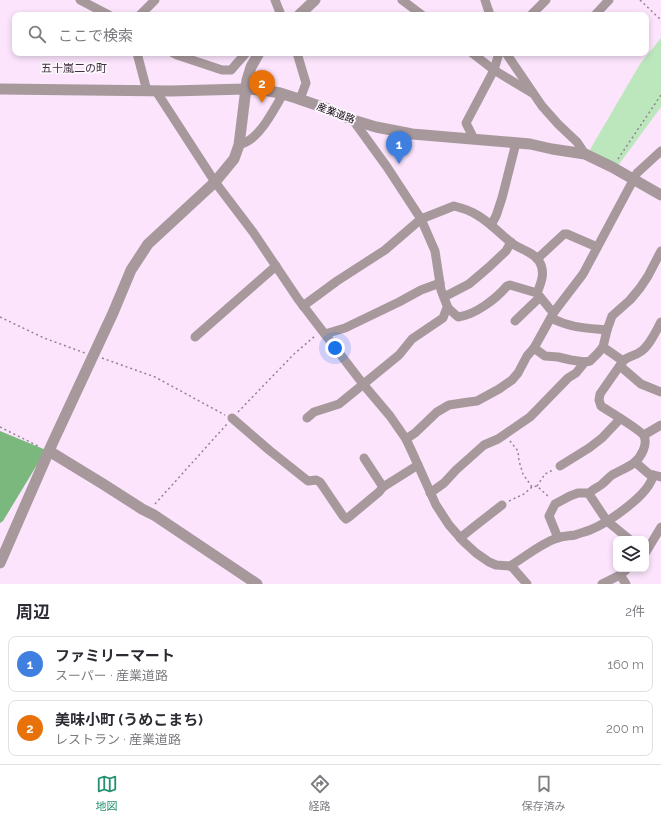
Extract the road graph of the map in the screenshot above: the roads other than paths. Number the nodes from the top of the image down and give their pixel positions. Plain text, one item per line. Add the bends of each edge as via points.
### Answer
1 (80, 0) edge
2 (155, 0) edge
3 (275, 0) edge
4 (315, 0) edge
5 (402, 0) edge
6 (485, 0) edge
7 (546, 0) edge
8 (609, 0) edge
9 (104, 12) edge
10 (143, 12) edge
11 (280, 12) edge
12 (302, 12) edge
13 (418, 12) edge
14 (489, 12) edge
15 (534, 12) edge
16 (598, 12) edge
17 (138, 56) edge
18 (180, 56) edge
19 (250, 56) edge
20 (253, 56) edge
21 (298, 56) edge
22 (476, 56) edge
23 (498, 56) edge
24 (508, 56) edge
25 (494, 70) junction
26 (0, 89) edge
27 (246, 89) junction
28 (152, 91) junction
29 (283, 94) junction
30 (534, 95) junction
31 (300, 100) junction
32 (353, 120) junction
33 (474, 139) junction
34 (516, 143) junction
35 (239, 145) junction
36 (661, 151) edge
37 (585, 154) junction
38 (634, 179) junction
39 (215, 182) junction
40 (661, 195) edge
41 (421, 219) junction
42 (491, 225) junction
43 (511, 242) junction
44 (597, 247) junction
45 (661, 251) edge
46 (537, 259) junction
47 (276, 266) junction
48 (440, 282) junction
49 (538, 295) junction
50 (444, 297) junction
51 (303, 306) junction
52 (448, 308) junction
53 (553, 315) junction
54 (514, 321) dead end
55 (661, 322) edge
56 (607, 330) junction
57 (323, 332) junction
58 (196, 337) dead end
59 (603, 347) junction
60 (534, 348) junction
61 (585, 362) junction
62 (621, 363) junction
63 (363, 384) junction
64 (661, 392) edge
65 (232, 418) road end
66 (307, 418) dead end
67 (620, 418) junction
68 (661, 424) edge
69 (644, 435) junction
70 (406, 439) junction
71 (49, 451) junction
72 (364, 458) dead end
73 (635, 462) junction
74 (418, 465) junction
75 (560, 466) road end
76 (657, 476) edge
77 (383, 487) junction
78 (430, 493) junction
79 (589, 493) junction
80 (502, 505) road end
81 (607, 521) junction
82 (661, 527) edge
83 (625, 536) edge
84 (460, 538) junction
85 (558, 538) junction
86 (660, 546) edge
87 (649, 547) edge
88 (649, 549) edge
89 (0, 563) edge
90 (510, 566) junction
91 (623, 572) edge
92 (257, 584) edge
93 (527, 584) edge
94 (602, 584) edge
95 (626, 584) edge

1 - 9 street
2 - 10 street
3 - 11 street
4 - 12 street
5 - 13 street
6 - 14 street
7 - 15 street
8 - 16 street
17 - 28 street
18 - 19 street via 222,70 231,70
20 - 27 street
21 - 31 street via 306,83
22 - 25 street
23 - 25 street
24 - 30 street
25 - 30 street
25 - 33 street via 466,123
26 - 28 street, 産業道路
27 - 28 street, 産業道路
27 - 29 street, 産業道路
27 - 35 street
28 - 39 street
29 - 31 street, 産業道路
29 - 35 street via 256,134
30 - 37 street
31 - 32 street, 産業道路
32 - 33 street, 産業道路 via 412,134
32 - 41 street
33 - 34 street, 産業道路
34 - 37 street, 産業道路
34 - 42 street via 502,198
35 - 39 street via 234,159
36 - 38 street via 637,173
37 - 38 street, 産業道路
38 - 40 street, 産業道路
38 - 44 street
39 - 47 street
39 - 71 street via 148,244 131,270
41 - 42 street via 454,206 476,214
41 - 48 street via 435,251
41 - 51 street via 385,250
42 - 43 street
43 - 46 street
43 - 50 street via 489,267 469,284
44 - 46 street via 564,234
44 - 53 street via 583,274
45 - 56 street via 640,288 612,316
46 - 49 street via 543,275
47 - 51 street
47 - 58 street
48 - 50 street
48 - 57 street via 345,328
49 - 52 street via 510,285 492,301 462,317 458,317
49 - 53 street
49 - 54 street
50 - 52 street
51 - 57 street
52 - 63 street via 443,318 412,340
53 - 56 street via 569,326
53 - 60 street
55 - 62 street via 641,352
56 - 59 street
57 - 63 street
59 - 61 street via 590,361
59 - 62 street
60 - 61 street via 545,356
60 - 70 street via 512,380 477,401 449,405
61 - 78 street via 530,417 498,439 484,445
62 - 64 street via 641,384
62 - 67 street via 600,394 599,400 601,406
63 - 66 street via 339,404 314,412
63 - 70 street
65 - 77 street via 308,481 320,482 346,519
67 - 69 street
67 - 75 street via 602,438
68 - 69 street
69 - 73 street via 644,449
70 - 74 street
71 - 89 street
71 - 92 street
72 - 77 street
73 - 76 street via 649,474
73 - 79 street
74 - 77 street
74 - 78 street
76 - 81 street via 631,504
78 - 84 street
79 - 81 street
79 - 85 street via 578,493 555,504 549,516
80 - 84 street
81 - 83 street
81 - 85 street via 575,535
82 - 87 street
84 - 90 street via 476,554 496,566
85 - 90 street
86 - 88 street
90 - 93 street
91 - 94 street
91 - 95 street

